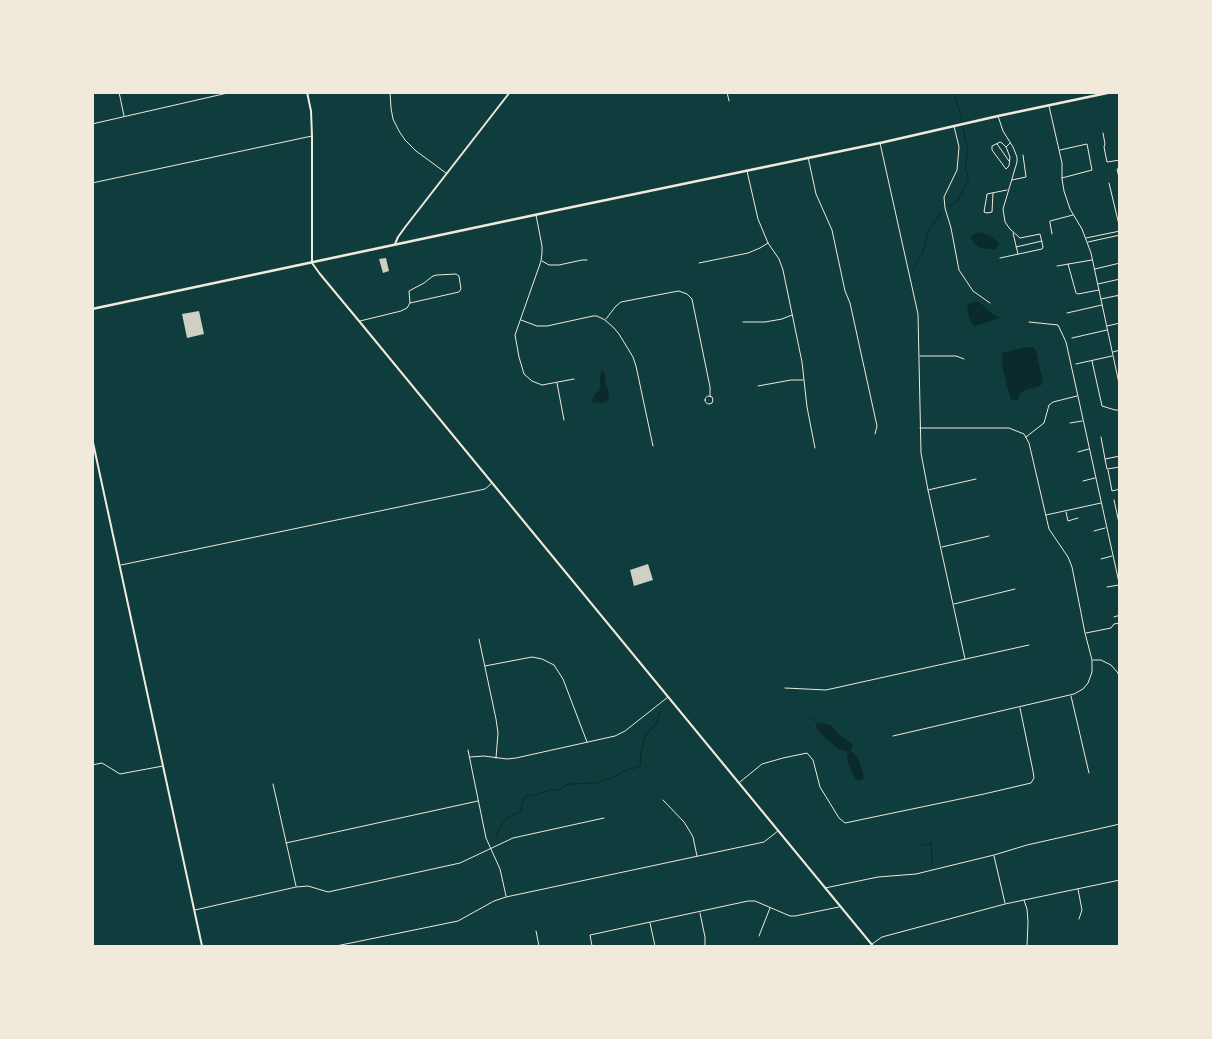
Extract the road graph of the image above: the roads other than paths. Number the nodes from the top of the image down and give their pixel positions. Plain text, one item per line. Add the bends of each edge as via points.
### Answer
1 (119, 92) edge
2 (213, 92) edge
3 (232, 92) edge
4 (308, 92) edge
5 (390, 92) edge
6 (510, 92) edge
7 (727, 92) edge
8 (1112, 92) edge
9 (214, 96) junction
10 (729, 101) dead end
11 (1049, 105) junction
12 (998, 116) junction
13 (124, 117) junction
14 (92, 124) edge
15 (954, 126) junction
16 (1102, 133) dead end
17 (312, 136) junction
18 (880, 143) junction
19 (1010, 143) junction
20 (997, 144) junction
21 (1006, 147) junction
22 (1059, 150) junction
23 (1023, 154) dead end
24 (808, 157) junction
25 (1120, 160) edge
26 (1010, 162) junction
27 (1120, 169) edge
28 (747, 170) junction
29 (446, 173) junction
30 (1062, 178) junction
31 (1011, 180) junction
32 (1120, 182) edge
33 (92, 183) edge
34 (1109, 183) dead end
35 (1008, 190) junction
36 (993, 193) junction
37 (536, 214) junction
38 (1074, 215) junction
39 (1120, 230) edge
40 (1013, 232) junction
41 (1052, 234) dead end
42 (1119, 235) edge
43 (1085, 238) junction
44 (1120, 239) edge
45 (1042, 241) junction
46 (1087, 242) junction
47 (768, 243) junction
48 (395, 245) junction
49 (1016, 247) junction
50 (1018, 254) junction
51 (1000, 258) dead end
52 (587, 260) dead end
53 (1092, 260) junction
54 (541, 261) junction
55 (312, 263) junction
56 (1120, 263) edge
57 (699, 264) dead end
58 (1068, 264) junction
59 (1057, 266) dead end
60 (1094, 269) junction
61 (1120, 279) edge
62 (1098, 284) junction
63 (1099, 290) junction
64 (1118, 295) edge
65 (1101, 299) junction
66 (410, 303) junction
67 (990, 303) dead end
68 (1102, 305) junction
69 (1120, 305) edge
70 (92, 309) edge
71 (1067, 313) dead end
72 (793, 315) junction
73 (520, 320) junction
74 (605, 320) junction
75 (359, 321) junction
76 (743, 322) dead end
77 (1029, 322) dead end
78 (1120, 323) edge
79 (1106, 326) junction
80 (1107, 330) junction
81 (1072, 338) dead end
82 (1120, 350) edge
83 (1112, 352) junction
84 (919, 356) junction
85 (1113, 356) junction
86 (964, 359) dead end
87 (1092, 361) junction
88 (1076, 364) dead end
89 (1118, 367) dead end
90 (1115, 368) junction
91 (574, 379) dead end
92 (804, 380) junction
93 (557, 383) junction
94 (758, 386) dead end
95 (1120, 388) edge
96 (710, 396) dead end
97 (1078, 396) junction
98 (1120, 410) edge
99 (564, 420) dead end
100 (1083, 420) junction
101 (1070, 424) dead end
102 (920, 428) junction
103 (875, 434) dead end
104 (1026, 437) junction
105 (1101, 437) dead end
106 (92, 438) edge
107 (653, 446) dead end
108 (815, 448) dead end
109 (1089, 449) junction
110 (1078, 452) dead end
111 (1120, 456) edge
112 (1105, 459) junction
113 (1120, 467) edge
114 (1107, 469) junction
115 (1096, 478) junction
116 (976, 479) dead end
117 (1083, 481) dead end
118 (492, 483) junction
119 (1120, 489) edge
120 (928, 490) junction
121 (1114, 500) dead end
122 (1101, 503) junction
123 (1066, 511) junction
124 (1046, 516) junction
125 (1078, 518) dead end
126 (1119, 524) edge
127 (1106, 528) junction
128 (1094, 531) dead end
129 (989, 536) dead end
130 (941, 547) junction
131 (1113, 556) junction
132 (1101, 559) dead end
133 (120, 566) junction
134 (1119, 586) edge
135 (1107, 587) dead end
136 (1015, 589) dead end
137 (953, 604) junction
138 (1120, 615) edge
139 (1114, 616) dead end
140 (1120, 623) edge
141 (1085, 633) junction
142 (479, 639) dead end
143 (1029, 645) dead end
144 (965, 659) junction
145 (1092, 660) junction
146 (485, 666) junction
147 (1120, 681) edge
148 (784, 688) dead end
149 (1071, 695) junction
150 (668, 697) junction
151 (1020, 707) junction
152 (893, 736) dead end
153 (587, 742) junction
154 (468, 750) dead end
155 (470, 757) junction
156 (496, 758) junction
157 (92, 765) edge
158 (163, 766) junction
159 (1089, 773) dead end
160 (273, 784) dead end
161 (738, 784) junction
162 (664, 800) dead end
163 (478, 801) junction
164 (604, 818) dead end
165 (1120, 824) edge
166 (778, 831) junction
167 (286, 842) junction
168 (490, 849) junction
169 (994, 855) junction
170 (697, 856) junction
171 (1120, 880) edge
172 (296, 887) junction
173 (825, 888) junction
174 (1077, 889) junction
175 (506, 897) junction
176 (1024, 900) junction
177 (1005, 904) junction
178 (840, 907) junction
179 (770, 908) junction
180 (194, 910) junction
181 (699, 911) junction
182 (1079, 919) dead end
183 (650, 922) junction
184 (536, 930) dead end
185 (759, 936) dead end
186 (872, 945) edge
187 (202, 946) edge
188 (336, 946) edge
189 (539, 946) edge
190 (592, 946) edge
191 (655, 946) edge
192 (705, 946) edge
193 (1027, 946) edge

1 - 13 street
2 - 9 street
3 - 9 street
4 - 17 street
5 - 29 street via 398,131
6 - 29 street
7 - 10 street
8 - 11 main road
9 - 13 street
11 - 12 main road
11 - 22 street
12 - 15 main road
12 - 19 street
13 - 14 street
15 - 18 main road
15 - 67 street via 958,146 957,170 944,197 945,208 959,270 973,291
16 - 25 street via 1107,162
17 - 33 street
17 - 55 street
18 - 24 main road
18 - 84 street via 918,314
19 - 21 street
19 - 31 street via 1017,162
20 - 21 street via 1000,142
20 - 26 street
20 - 26 street via 992,146 992,150 1006,169
21 - 26 street
22 - 30 street
22 - 30 street via 1087,144 1092,170
23 - 31 street via 1026,177
24 - 28 main road
24 - 103 street via 816,194 832,230 850,303 877,426
27 - 32 street via 1117,169
28 - 37 main road
28 - 47 street via 758,219
29 - 48 street via 401,231
30 - 38 street via 1067,202
31 - 35 street
34 - 39 street
35 - 36 street
35 - 40 street via 1003,215
36 - 36 street via 992,212 984,212 986,195
37 - 48 main road
37 - 54 street via 542,246
38 - 41 street via 1050,221
38 - 43 street
39 - 43 street
40 - 45 street via 1020,238 1040,234
40 - 49 street
42 - 44 street
42 - 46 street
43 - 46 street
45 - 49 street
45 - 50 street via 1042,249
46 - 53 street
47 - 57 street via 748,253
47 - 72 street via 783,270
48 - 55 main road
49 - 50 street
50 - 51 street
52 - 54 street via 559,265
53 - 58 street
53 - 60 street
54 - 73 street
55 - 70 main road
55 - 75 street
56 - 60 street
58 - 59 street
58 - 63 street via 1076,293
60 - 62 street
61 - 62 street
62 - 63 street
63 - 65 street
64 - 65 street
64 - 69 street
65 - 68 street
66 - 66 street via 408,291 432,276 459,276 462,289 459,292
66 - 75 street via 401,311
68 - 71 street
68 - 79 street
72 - 76 street via 765,322
72 - 92 street
73 - 74 street via 537,326 593,316
73 - 93 street via 515,335 524,374 542,385
74 - 96 street via 621,302 679,291 686,294 694,304
74 - 107 street via 620,334 633,357
75 - 118 street
77 - 97 street via 1058,325 1066,342
78 - 79 street
79 - 80 street
80 - 81 street
80 - 83 street
82 - 83 street
83 - 85 street
84 - 86 street
84 - 102 street
85 - 87 street
85 - 90 street
87 - 88 street
87 - 98 street via 1102,406
89 - 90 street
90 - 95 street
91 - 93 street
92 - 94 street
92 - 108 street
93 - 99 street
97 - 100 street
97 - 104 street via 1049,405 1044,423
100 - 101 street
100 - 109 street
102 - 104 street via 1009,428
102 - 120 street
104 - 124 street
105 - 112 street
106 - 133 street
109 - 110 street
109 - 115 street
111 - 112 street
112 - 114 street
113 - 114 street
114 - 119 street via 1112,491
115 - 117 street
115 - 122 street
116 - 120 street
118 - 133 street via 484,489
118 - 150 street
120 - 130 street
121 - 126 street
122 - 123 street
122 - 127 street
123 - 124 street
123 - 125 street via 1068,521
124 - 141 street via 1049,529 1068,557
127 - 128 street
127 - 131 street
129 - 130 street
130 - 137 street
131 - 132 street
131 - 134 street
133 - 158 street
134 - 135 street
136 - 137 street
137 - 144 street
138 - 139 street
140 - 141 street
141 - 145 street
142 - 146 street
143 - 144 street
144 - 148 street via 826,690
145 - 147 street via 1111,665
145 - 149 street via 1088,683
146 - 153 street via 532,657 554,665 563,678
146 - 156 street via 498,733
149 - 151 street
149 - 159 street
150 - 153 street via 625,731
150 - 161 street
151 - 152 street
151 - 161 street via 1033,771 1031,782 845,823 820,787 813,760 806,753 762,764
153 - 156 street via 516,758
154 - 155 street
155 - 156 street
155 - 163 street
157 - 158 street via 102,763 120,774
158 - 180 street
160 - 167 street
161 - 166 street
162 - 170 street via 689,830
163 - 167 street
163 - 168 street
164 - 168 street via 513,838
165 - 169 street
166 - 170 street via 764,842
166 - 173 street
167 - 172 street
168 - 172 street via 460,863 328,892 308,886
168 - 175 street via 500,869
169 - 173 street via 916,874 878,877
169 - 177 street
170 - 175 street
171 - 174 street
172 - 180 street
173 - 178 street
174 - 176 street
174 - 182 street via 1082,910
175 - 188 street via 458,921
176 - 177 street
176 - 193 street via 1028,922
177 - 186 street via 882,937
178 - 179 street via 795,916
178 - 186 street
179 - 181 street via 748,901
179 - 185 street
180 - 187 street
181 - 183 street
181 - 192 street
183 - 190 street via 590,935
183 - 191 street
184 - 189 street

